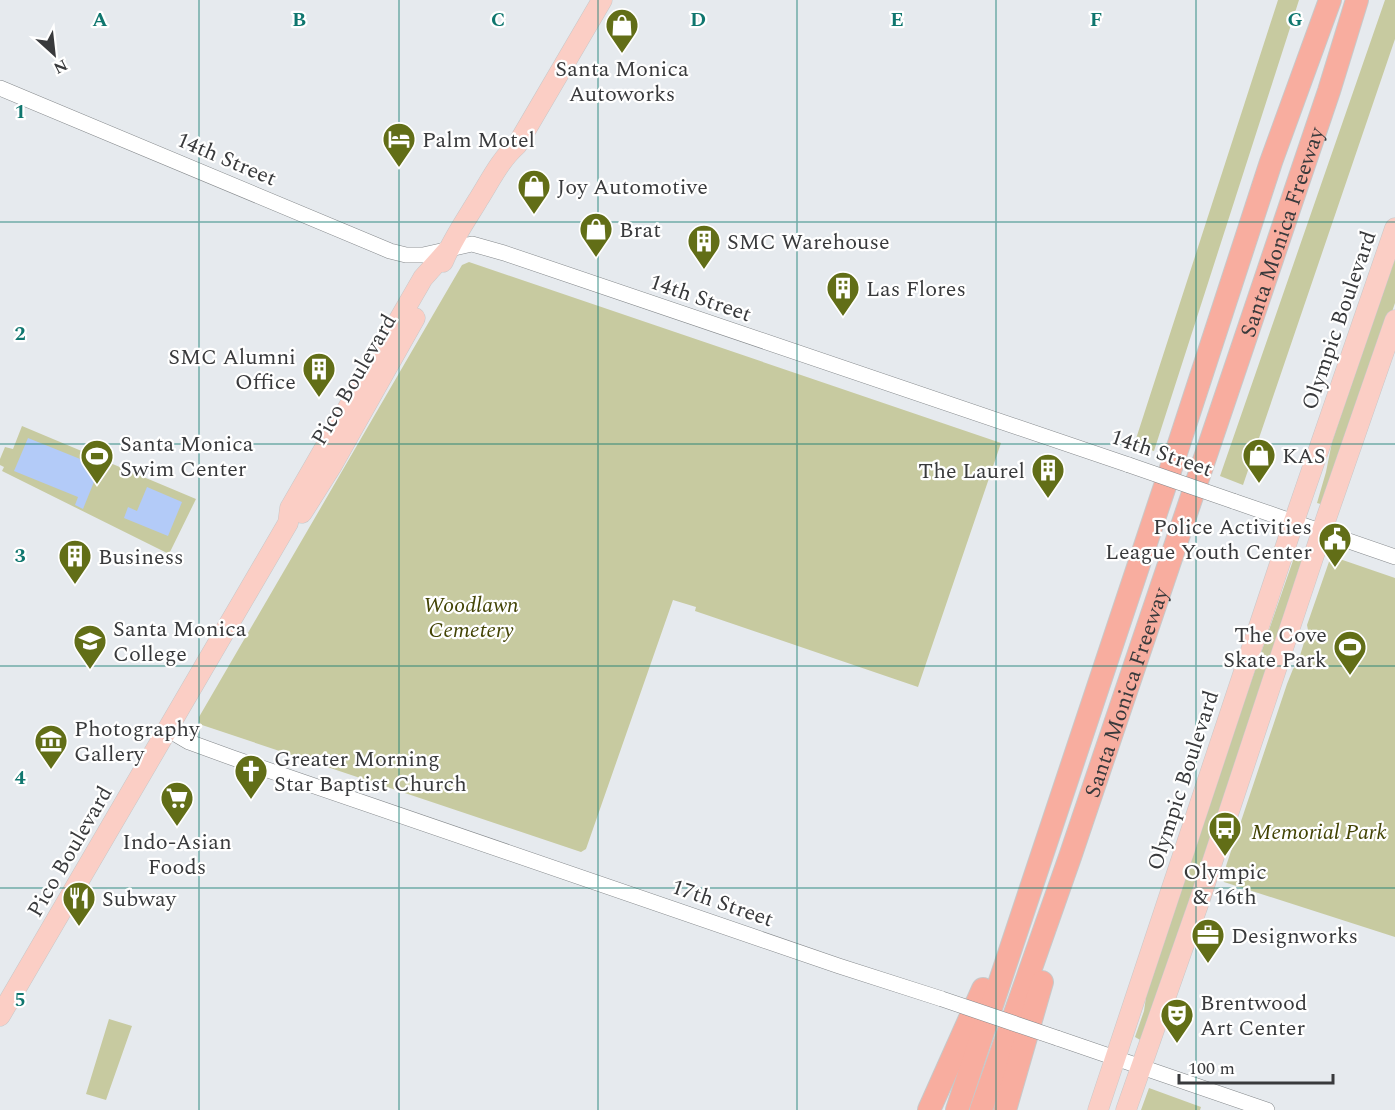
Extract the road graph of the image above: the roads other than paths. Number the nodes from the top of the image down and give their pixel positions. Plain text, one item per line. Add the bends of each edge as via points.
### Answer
1 (588, 0) edge
2 (602, 0) edge
3 (1313, 0) edge
4 (1330, 0) edge
5 (1357, 0) edge
6 (1373, 0) edge
7 (0, 88) edge
8 (1329, 91) junction
9 (506, 155) junction
10 (1271, 162) junction
11 (1395, 228) edge
12 (448, 250) junction
13 (1395, 320) edge
14 (1294, 522) junction
15 (1322, 532) junction
16 (1395, 557) edge
17 (167, 729) junction
18 (1053, 819) junction
19 (1070, 857) junction
20 (0, 1016) edge
21 (1115, 1059) junction
22 (1141, 1067) junction
23 (930, 1110) edge
24 (957, 1110) edge
25 (981, 1110) edge
26 (1005, 1110) edge
27 (1098, 1110) edge
28 (1126, 1110) edge
29 (1267, 1110) edge

1 - 9 main road, Pico Boulevard via 505,141
2 - 9 main road, Pico Boulevard via 517,145
3 - 10 highway via 1279,105
4 - 10 highway, Santa Monica Freeway
5 - 8 highway, Santa Monica Freeway
6 - 8 highway via 1352,61
7 - 12 street, 14th Street via 390,251 423,255
8 - 19 highway, Santa Monica Freeway
9 - 12 main road, Pico Boulevard
10 - 18 highway, Santa Monica Freeway
11 - 14 main road, Olympic Boulevard
12 - 14 street, 14th Street, bridge via 472,244 504,253
12 - 17 main road, Pico Boulevard via 423,278 333,449 290,508 288,523
13 - 15 main road
14 - 15 street, 14th Street
14 - 21 main road, Olympic Boulevard
15 - 16 street, 14th Street
15 - 22 main road
17 - 20 main road, Pico Boulevard
17 - 21 street, 17th Street, bridge via 189,742
18 - 23 highway via 1033,851 981,994
18 - 24 highway, Santa Monica Freeway
19 - 25 highway, Santa Monica Freeway
19 - 26 highway via 1045,968
21 - 22 street, 17th Street
21 - 27 main road, Olympic Boulevard
22 - 28 main road
22 - 29 street, 17th Street

